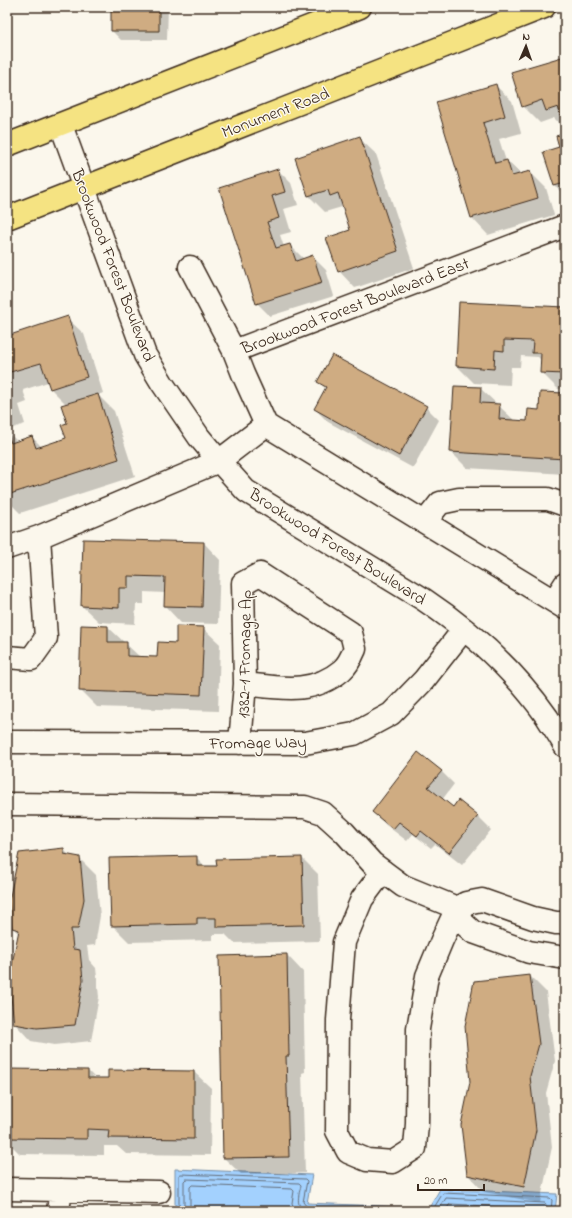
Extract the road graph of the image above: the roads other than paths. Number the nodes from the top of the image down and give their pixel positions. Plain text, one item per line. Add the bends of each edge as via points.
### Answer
1 (360, 7) edge
2 (544, 7) edge
3 (61, 124) junction
4 (7, 145) edge
5 (85, 187) junction
6 (7, 218) edge
7 (565, 226) edge
8 (190, 267) dead end
9 (234, 351) junction
10 (266, 425) junction
11 (218, 461) junction
12 (565, 505) edge
13 (426, 522) junction
14 (39, 537) junction
15 (7, 548) edge
16 (561, 598) edge
17 (464, 629) junction
18 (7, 657) edge
19 (245, 684) junction
20 (564, 741) edge
21 (7, 742) edge
22 (240, 743) junction
23 (7, 804) edge
24 (383, 871) junction
25 (457, 908) junction
26 (526, 915) junction
27 (565, 923) edge
28 (516, 948) junction
29 (565, 958) edge
30 (7, 1189) edge
31 (159, 1192) dead end
32 (60, 1200) edge

1 - 3 main road
2 - 5 main road, Monument Road
3 - 4 main road
3 - 5 street, Brookwood Forest Boulevard
5 - 6 main road, Monument Road
5 - 11 street, Brookwood Forest Boulevard via 145,355 199,438
7 - 9 street, Brookwood Forest Boulevard East
8 - 9 street
9 - 10 street, Brookwood Forest Boulevard East
10 - 11 street
10 - 13 street
11 - 14 street
11 - 17 street, Brookwood Forest Boulevard via 246,491 450,616
12 - 13 street via 548,499 459,499 440,503
13 - 16 street
14 - 15 street
14 - 18 street via 46,638 31,659
17 - 20 street, Brookwood Forest Boulevard via 492,653 535,700
17 - 22 street, Fromage Way via 424,680 391,714 354,734 305,743
19 - 19 street, 1382-1 Fromage Ap via 243,583 260,574 351,633 356,649 343,669 318,685 292,689
19 - 22 street, 1382-1 Fromage Ap
21 - 22 street, Fromage Way
23 - 24 street via 305,807 323,813
24 - 25 street via 402,886
24 - 25 street via 362,899 344,942 338,1020 337,1131 348,1152 367,1160 393,1162 415,1148 418,1029 427,976
25 - 26 street via 466,903 482,900
25 - 28 street via 463,923 472,932
26 - 27 street
26 - 28 street
28 - 29 street
30 - 32 street
31 - 32 street

